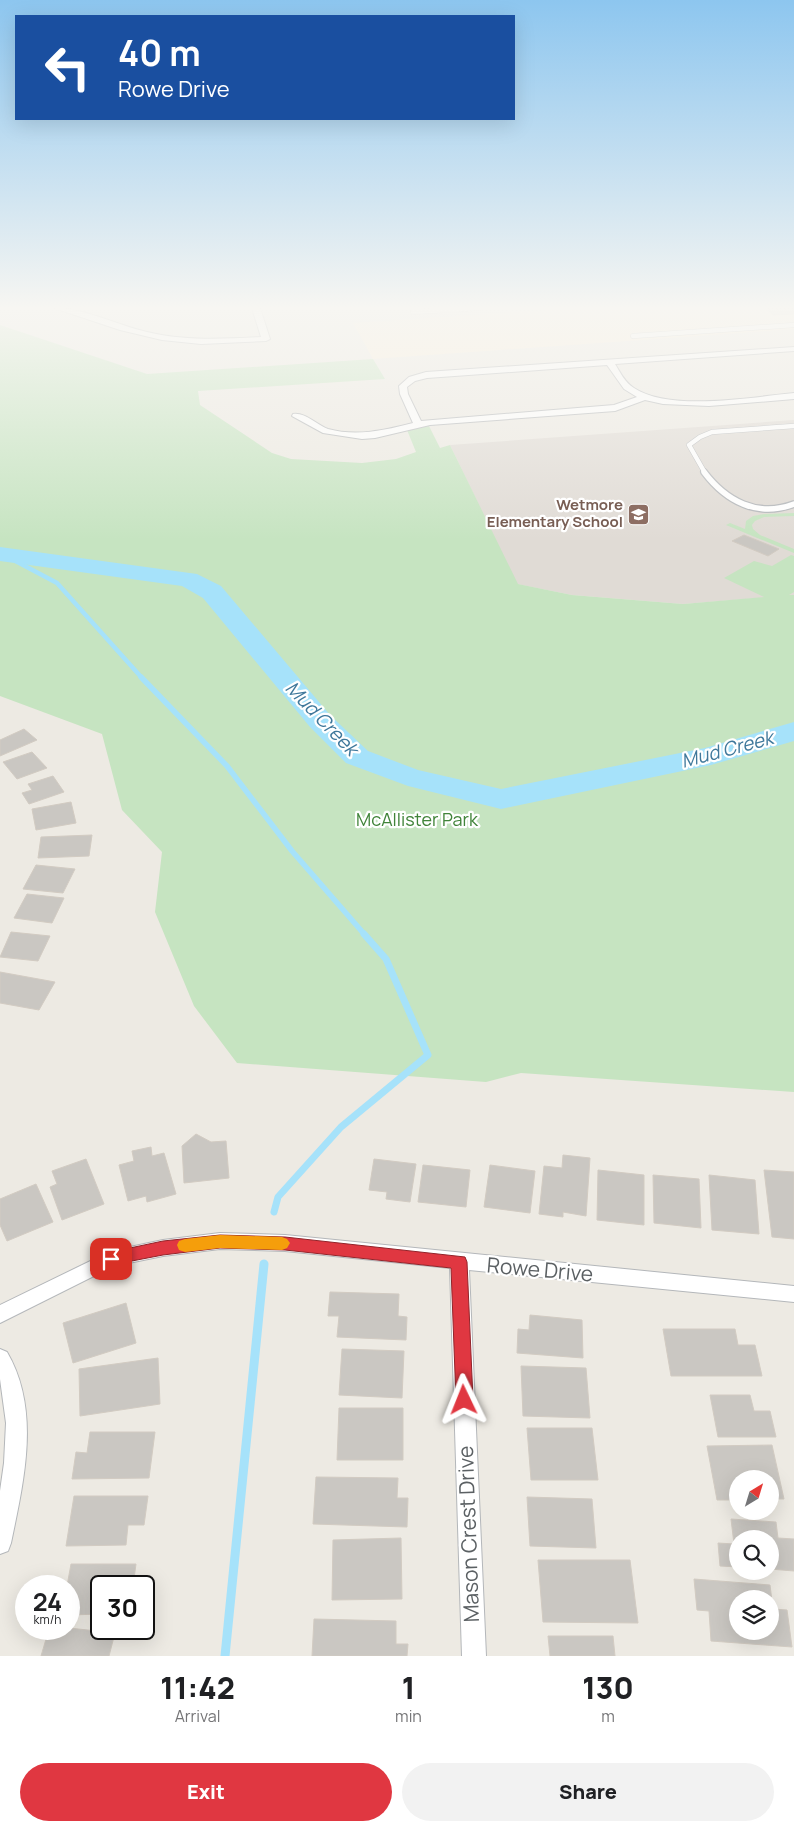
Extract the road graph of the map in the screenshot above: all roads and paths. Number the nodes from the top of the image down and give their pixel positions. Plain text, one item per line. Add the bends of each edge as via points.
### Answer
1 (404, 385) edge
2 (625, 385) edge
3 (794, 396) edge
4 (646, 397) junction
5 (296, 416) dead end
6 (418, 424) junction
7 (794, 426) edge
8 (794, 504) edge
9 (459, 1262) junction
10 (794, 1294) edge
11 (0, 1314) edge
12 (0, 1358) edge
13 (0, 1543) edge
14 (474, 1656) edge

1 - 6 street via 404,394
2 - 4 street
3 - 4 street via 686,403
4 - 6 street via 606,410
5 - 6 street via 326,430 356,436 375,435
7 - 8 lane via 712,432 689,445 692,455 724,495 754,506 774,509
9 - 10 street, Rowe Drive
9 - 11 street, Rowe Drive via 285,1243 210,1242 111,1259
9 - 14 street, Mason Crest Drive
12 - 13 street via 11,1381 18,1452

